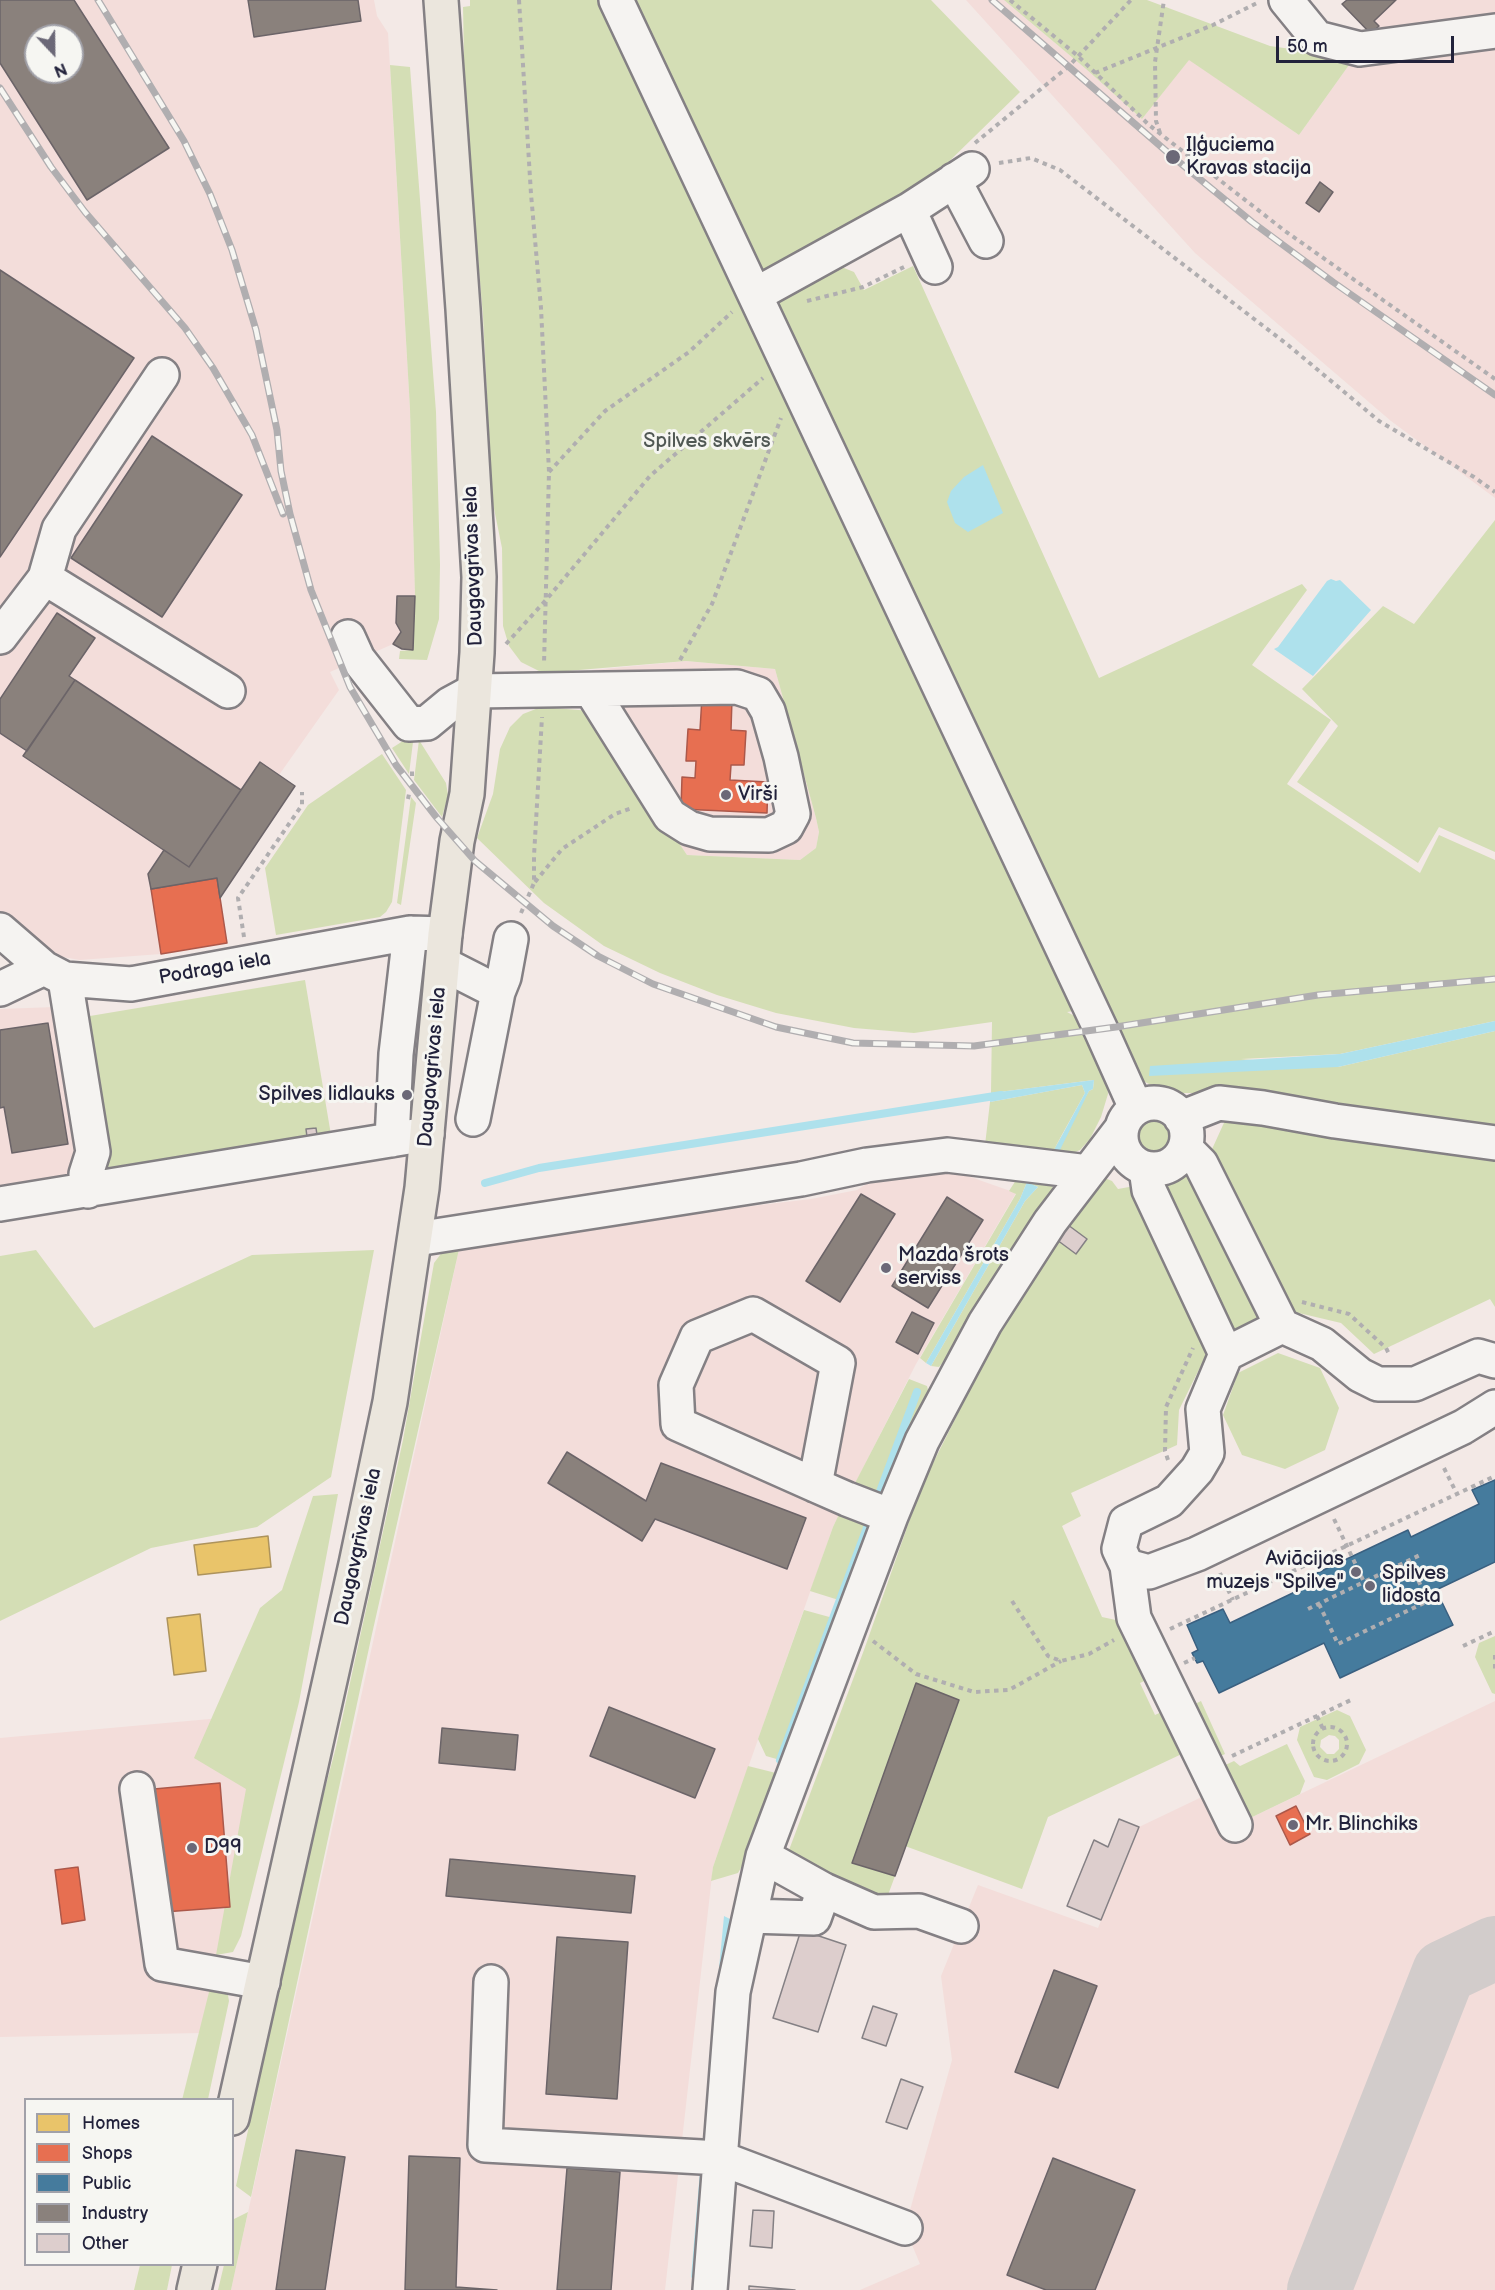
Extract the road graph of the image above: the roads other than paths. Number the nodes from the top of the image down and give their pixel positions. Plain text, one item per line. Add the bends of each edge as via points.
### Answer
1 (441, 0) edge
2 (616, 0) edge
3 (1286, 0) edge
4 (1495, 31) edge
5 (909, 210) junction
6 (986, 241) dead end
7 (932, 261) road end
8 (752, 307) junction
9 (162, 375) dead end
10 (45, 578) junction
11 (2, 630) edge
12 (348, 637) dead end
13 (591, 690) junction
14 (228, 691) dead end
15 (474, 691) junction
16 (0, 930) edge
17 (410, 933) junction
18 (511, 939) road end
19 (444, 949) junction
20 (55, 974) junction
21 (0, 989) edge
22 (498, 992) junction
23 (1129, 1118) junction
24 (473, 1119) dead end
25 (1183, 1133) junction
26 (427, 1134) junction
27 (392, 1140) junction
28 (1495, 1143) edge
29 (1146, 1169) junction
30 (1088, 1172) junction
31 (88, 1191) junction
32 (0, 1204) edge
33 (416, 1239) junction
34 (1291, 1314) junction
35 (1226, 1354) junction
36 (1495, 1361) edge
37 (1495, 1407) edge
38 (815, 1485) junction
39 (891, 1516) junction
40 (1127, 1566) junction
41 (136, 1789) dead end
42 (1234, 1825) dead end
43 (763, 1856) junction
44 (824, 1890) junction
45 (750, 1916) junction
46 (961, 1926) dead end
47 (263, 1982) junction
48 (490, 1982) dead end
49 (234, 2109) edge
50 (720, 2158) junction
51 (905, 2228) dead end
52 (200, 2266) edge
53 (194, 2290) edge
54 (710, 2290) edge

1 - 15 main road, Daugavgrīvas iela via 479,577
2 - 8 street
3 - 4 street via 1317,38 1360,49
5 - 6 street via 963,175
5 - 7 street
5 - 8 street
8 - 23 street via 790,368 1101,1029
9 - 10 street via 59,529
10 - 11 street
10 - 14 street
12 - 15 street via 358,659 409,724 427,723
13 - 13 street via 737,687 758,694 768,711 781,757 793,814 786,827 769,835 710,834 689,828 670,816
13 - 15 street
15 - 19 main road, Daugavgrīvas iela via 467,794
16 - 20 street
17 - 19 street, Podraga iela
17 - 20 street, Podraga iela via 131,984
17 - 27 street via 396,1054
18 - 22 street
19 - 22 street
19 - 26 main road, Daugavgrīvas iela
20 - 21 street
20 - 31 street via 93,1152 86,1174
22 - 24 street
23 - 25 street via 1146,1104 1160,1104 1172,1108
23 - 29 street via 1123,1149 1128,1158
23 - 30 street
25 - 28 street via 1220,1103
25 - 29 street via 1176,1161 1162,1169
25 - 34 street
26 - 27 street
26 - 33 main road, Daugavgrīvas iela
27 - 31 street
29 - 35 street via 1149,1190
30 - 33 street via 947,1155
30 - 39 street via 1050,1222 985,1323 922,1441
31 - 32 street
33 - 47 main road, Daugavgrīvas iela via 390,1402
34 - 35 street
34 - 36 street via 1360,1375 1378,1384 1415,1384 1479,1356
35 - 40 street via 1203,1409 1207,1453 1169,1501 1126,1522 1119,1549
37 - 40 street via 1463,1427 1209,1548 1149,1572
38 - 38 street via 838,1363 753,1314 698,1337 676,1385 678,1424
38 - 39 street
39 - 43 street
40 - 42 street via 1134,1618
41 - 47 street via 162,1964
43 - 44 street
43 - 45 street
44 - 45 street via 814,1918
44 - 46 street via 874,1912 919,1911
45 - 50 street via 733,1992
47 - 49 main road, Daugavgrīvas iela
48 - 50 street via 485,2145
50 - 51 street
50 - 54 street
52 - 53 main road

